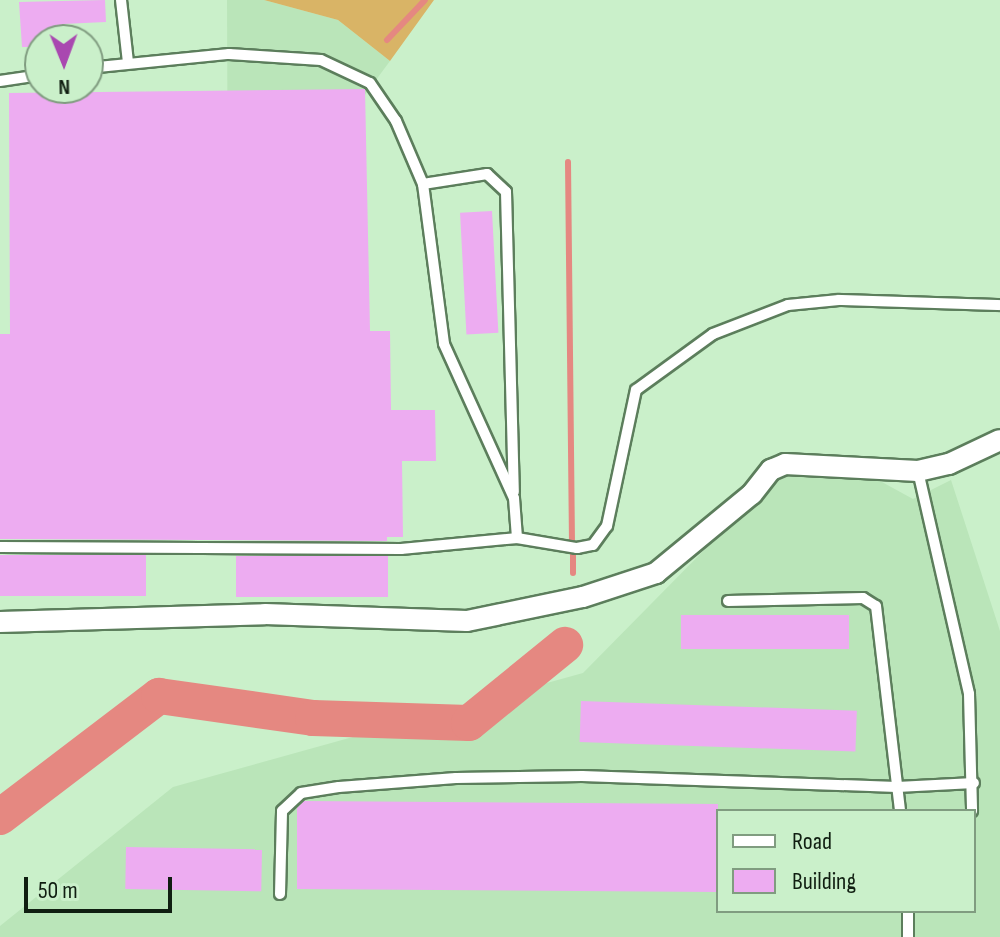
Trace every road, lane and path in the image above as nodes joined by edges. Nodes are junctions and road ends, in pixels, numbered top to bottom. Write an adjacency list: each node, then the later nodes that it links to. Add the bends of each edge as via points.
1 (121, 0): 2 (lane)
2 (128, 62): 3 (lane); 6 (lane, via 229,54 321,60 370,83 396,121)
3 (104, 66)
4 (24, 77): 5 (lane)
5 (0, 81)
6 (423, 184): 10 (lane, via 444,344); 10 (lane, via 487,174 506,192)
7 (1000, 305): 11 (lane, via 800,304 713,334 636,390 607,526 593,545 577,548)
8 (1000, 440): 9 (street, via 949,464)
9 (918, 471): 14 (street, via 785,464 656,573 583,597 467,621 265,614); 15 (lane, via 969,694)
10 (514, 498): 11 (lane)
11 (517, 538): 12 (lane, via 401,549)
12 (0, 547)
13 (728, 601): 16 (lane, via 863,598 876,606)
14 (0, 622)
15 (974, 783): 16 (lane); 18 (lane)
16 (897, 787): 17 (lane); 19 (lane, via 487,777 301,793 282,811)
17 (900, 809)
18 (972, 809)
19 (280, 894)
20 (907, 913): 21 (lane)
21 (908, 937)

